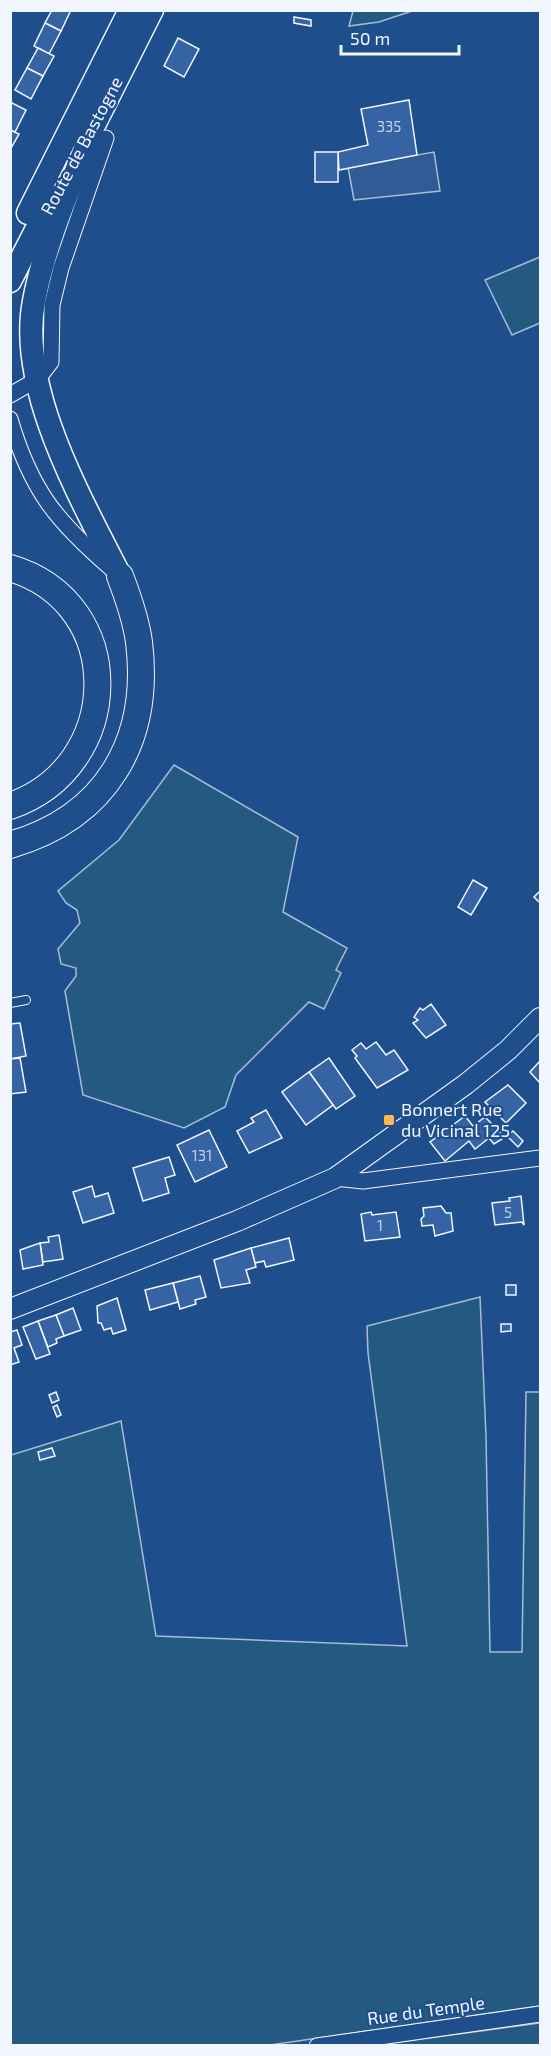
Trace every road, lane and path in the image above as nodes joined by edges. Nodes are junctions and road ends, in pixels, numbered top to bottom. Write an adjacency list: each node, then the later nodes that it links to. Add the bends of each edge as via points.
1 (130, 10): 4 (main road, Route de Bastogne)
2 (152, 10): 3 (main road, Route de Bastogne)
3 (99, 135): 5 (main road, Route de Bastogne, via 62,180); 6 (main road, via 47,250 33,303)
4 (10, 251)
5 (10, 281)
6 (38, 379): 7 (street); 10 (main road, via 64,463)
7 (10, 395)
8 (10, 419): 10 (street, via 22,459 46,502 79,542)
9 (10, 567): 11 (highway, via 38,580 63,599 83,625 93,650 99,695 89,734 76,754 41,789)
10 (120, 576): 12 (highway, via 139,639 142,671 140,703 126,751 102,790 86,806 57,826)
11 (10, 806)
12 (10, 845)
13 (26, 1000): 14 (lane)
14 (10, 1003)
15 (540, 1018): 17 (street, via 466,1084)
16 (540, 1158): 17 (street, via 363,1181)
17 (335, 1178): 18 (street, via 237,1221)
18 (10, 1309)
19 (540, 2014): 20 (street, Rue du Temple)
20 (317, 2046)

